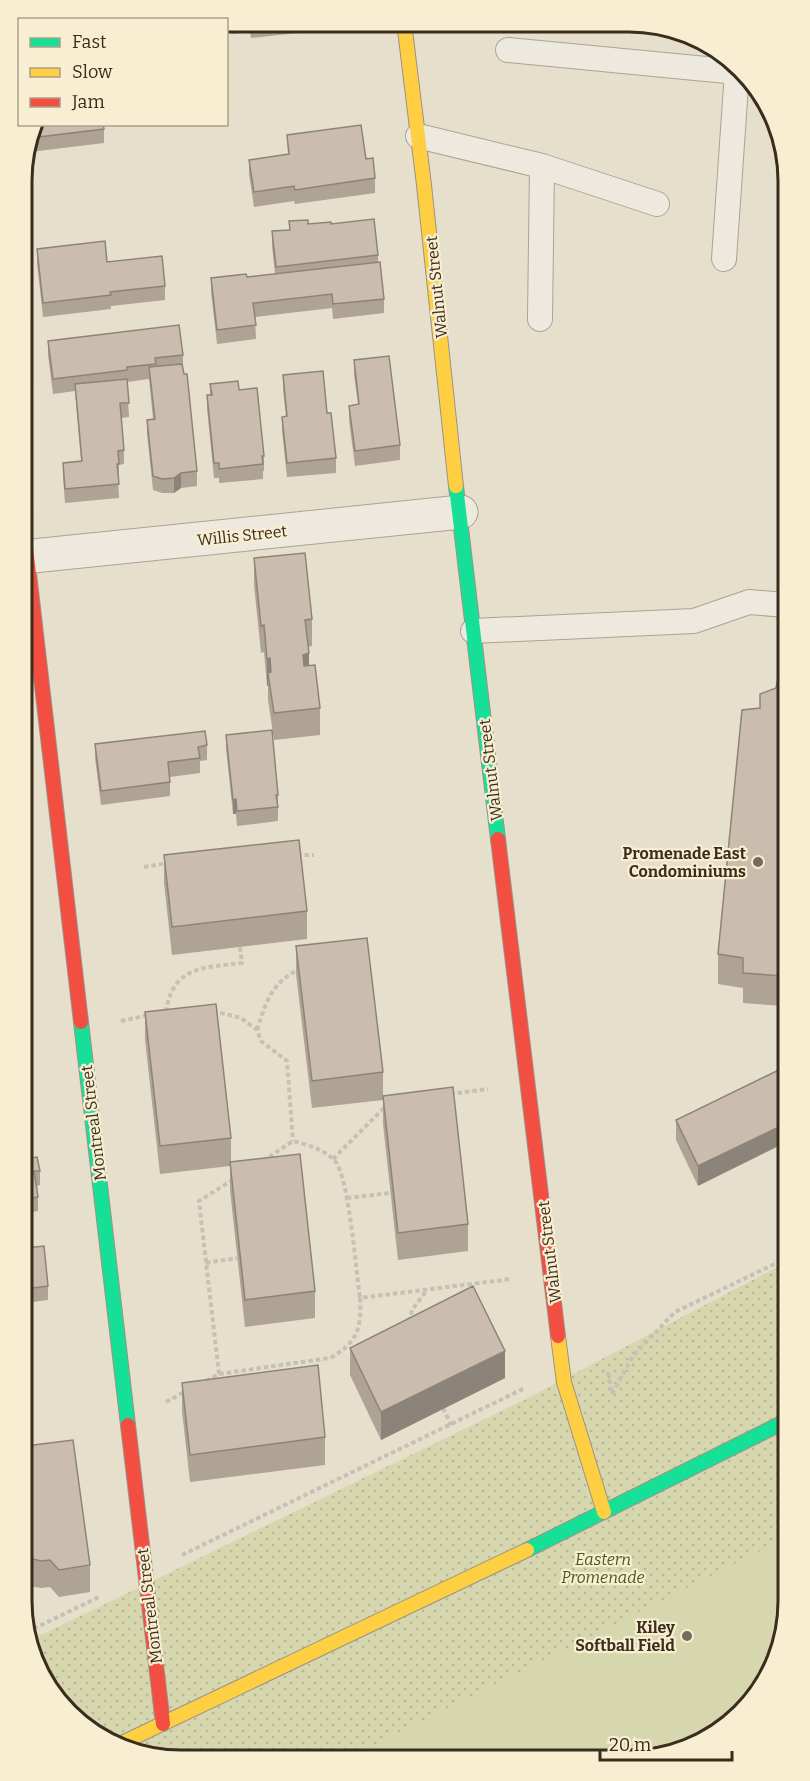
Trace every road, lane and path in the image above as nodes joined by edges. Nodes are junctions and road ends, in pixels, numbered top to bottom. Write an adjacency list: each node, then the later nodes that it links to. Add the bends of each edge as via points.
1 (405, 32): 5 (street, Walnut Street)
2 (508, 50): 3 (lane)
3 (728, 69)
4 (737, 78): 8 (lane)
5 (418, 136): 6 (lane); 10 (street, Walnut Street)
6 (542, 166): 7 (lane); 9 (lane)
7 (657, 204)
8 (724, 259)
9 (540, 319)
10 (461, 512): 11 (street, Willis Street); 14 (street, Walnut Street)
11 (32, 555)
12 (778, 604): 14 (lane, via 749,602 694,621)
13 (32, 615): 57 (street, Montreal Street)
14 (473, 631): 53 (street, Walnut Street, via 564,1382)
15 (293, 855): 16 (path)
16 (314, 855)
17 (172, 863): 18 (path)
18 (144, 867)
19 (240, 947): 23 (path, via 242,963 194,970 182,977)
20 (308, 964): 25 (path, via 273,989)
21 (176, 1010): 23 (path)
22 (209, 1011): 25 (path, via 241,1018)
23 (166, 1012): 24 (path)
24 (117, 1022)
25 (257, 1030): 29 (path, via 261,1041 287,1061)
26 (490, 1089): 27 (path)
27 (446, 1095)
28 (390, 1102): 30 (path)
29 (293, 1141): 30 (path, via 314,1146); 31 (path)
30 (333, 1160): 34 (path, via 344,1179)
31 (256, 1165)
32 (237, 1177): 37 (path, via 199,1201)
33 (391, 1192): 34 (path)
34 (346, 1198): 40 (path)
35 (237, 1258): 37 (path)
36 (778, 1262): 43 (path, via 675,1312 633,1356 612,1394)
37 (206, 1263): 44 (path)
38 (512, 1279): 39 (path)
39 (427, 1290): 40 (path); 41 (path, via 412,1310)
40 (360, 1298): 42 (path, via 360,1325 344,1350 330,1358)
41 (408, 1324)
42 (246, 1370): 44 (path); 45 (path)
43 (608, 1372)
44 (219, 1374): 46 (path)
45 (247, 1381)
46 (200, 1384)
47 (525, 1388): 51 (path)
48 (190, 1389): 49 (path)
49 (161, 1404)
50 (443, 1408): 51 (path)
51 (451, 1425): 54 (path)
52 (778, 1425): 53 (street)
53 (604, 1512): 57 (street)
54 (179, 1557)
55 (101, 1596): 56 (path)
56 (35, 1628)
57 (163, 1724): 58 (street)
58 (128, 1740)

